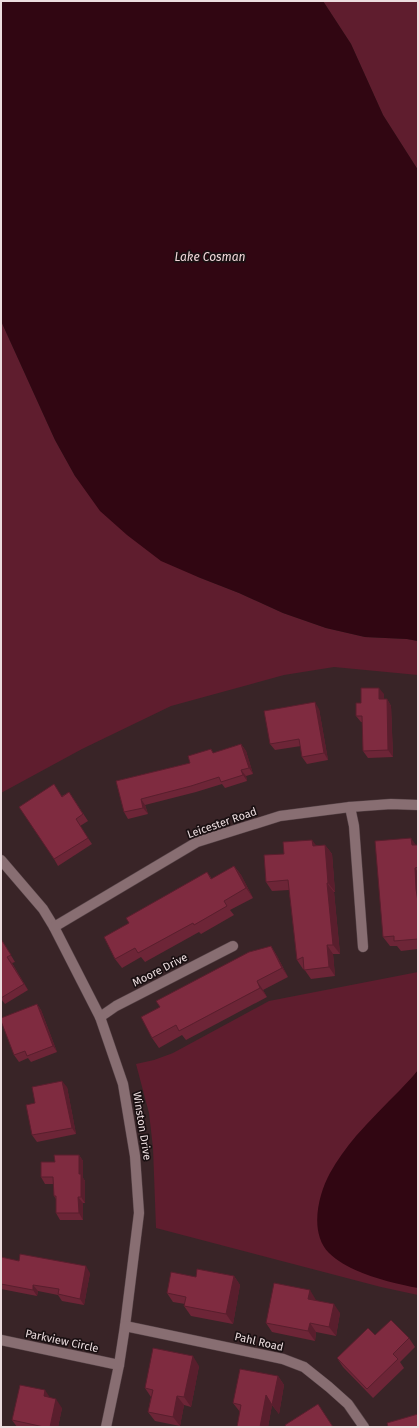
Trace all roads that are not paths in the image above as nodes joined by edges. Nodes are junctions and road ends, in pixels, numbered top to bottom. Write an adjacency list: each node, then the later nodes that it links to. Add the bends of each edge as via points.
1 (418, 805): 2 (street, Leicester Road)
2 (350, 807): 4 (street, Leicester Road, via 280,816 197,842); 6 (street, via 354,826)
3 (1, 860): 4 (street, Winston Drive, via 43,909)
4 (54, 927): 7 (street, Winston Drive)
5 (233, 946): 7 (street, Moore Drive, via 116,1006)
6 (363, 947)
7 (100, 1017): 8 (street, Winston Drive, via 123,1084 136,1163 139,1213)
8 (125, 1326): 10 (street, Winston Drive); 12 (street, Pahl Road, via 283,1359 304,1368 348,1404)
9 (1, 1340): 10 (street, Parkview Circle)
10 (119, 1365): 11 (street, Winston Drive)
11 (106, 1427)
12 (364, 1427)

